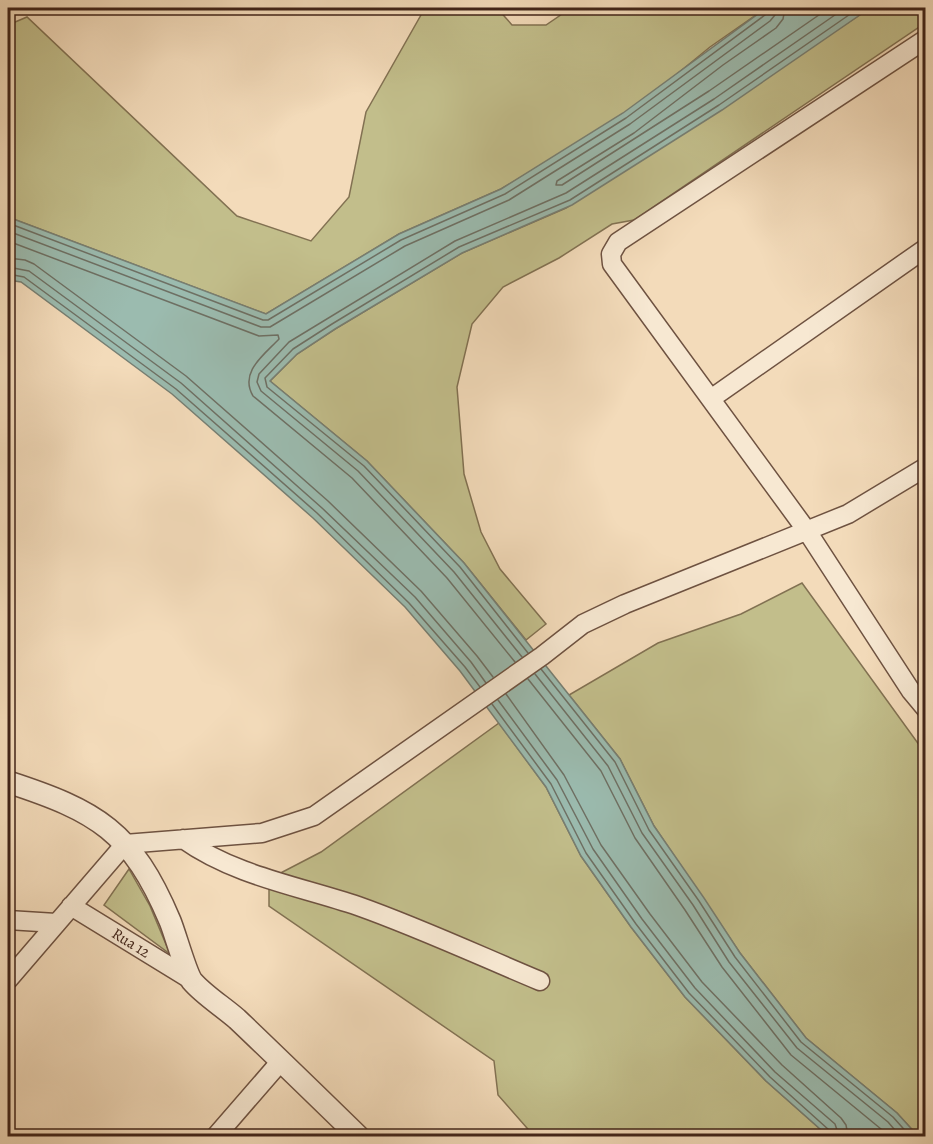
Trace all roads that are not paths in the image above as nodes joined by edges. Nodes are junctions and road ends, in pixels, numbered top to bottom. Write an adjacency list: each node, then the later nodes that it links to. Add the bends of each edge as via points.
1 (926, 39): 3 (street, via 614,248 612,264)
2 (926, 248): 3 (street)
3 (712, 399): 5 (street)
4 (926, 467): 5 (street, via 848,514)
5 (807, 531): 6 (street); 9 (street, via 583,624 314,816 262,833)
6 (918, 686): 7 (street)
7 (926, 709)
8 (8, 782): 10 (street, via 90,815)
9 (183, 839): 10 (street); 16 (street, via 222,862 385,916)
10 (125, 844): 11 (street); 14 (street, via 165,909)
11 (71, 906): 13 (street); 14 (street, Rua 12)
12 (8, 920): 13 (street)
13 (56, 923): 15 (street)
14 (190, 979): 17 (street)
15 (8, 980)
16 (540, 981)
17 (281, 1061): 18 (street); 19 (street)
18 (216, 1137)
19 (358, 1137)

